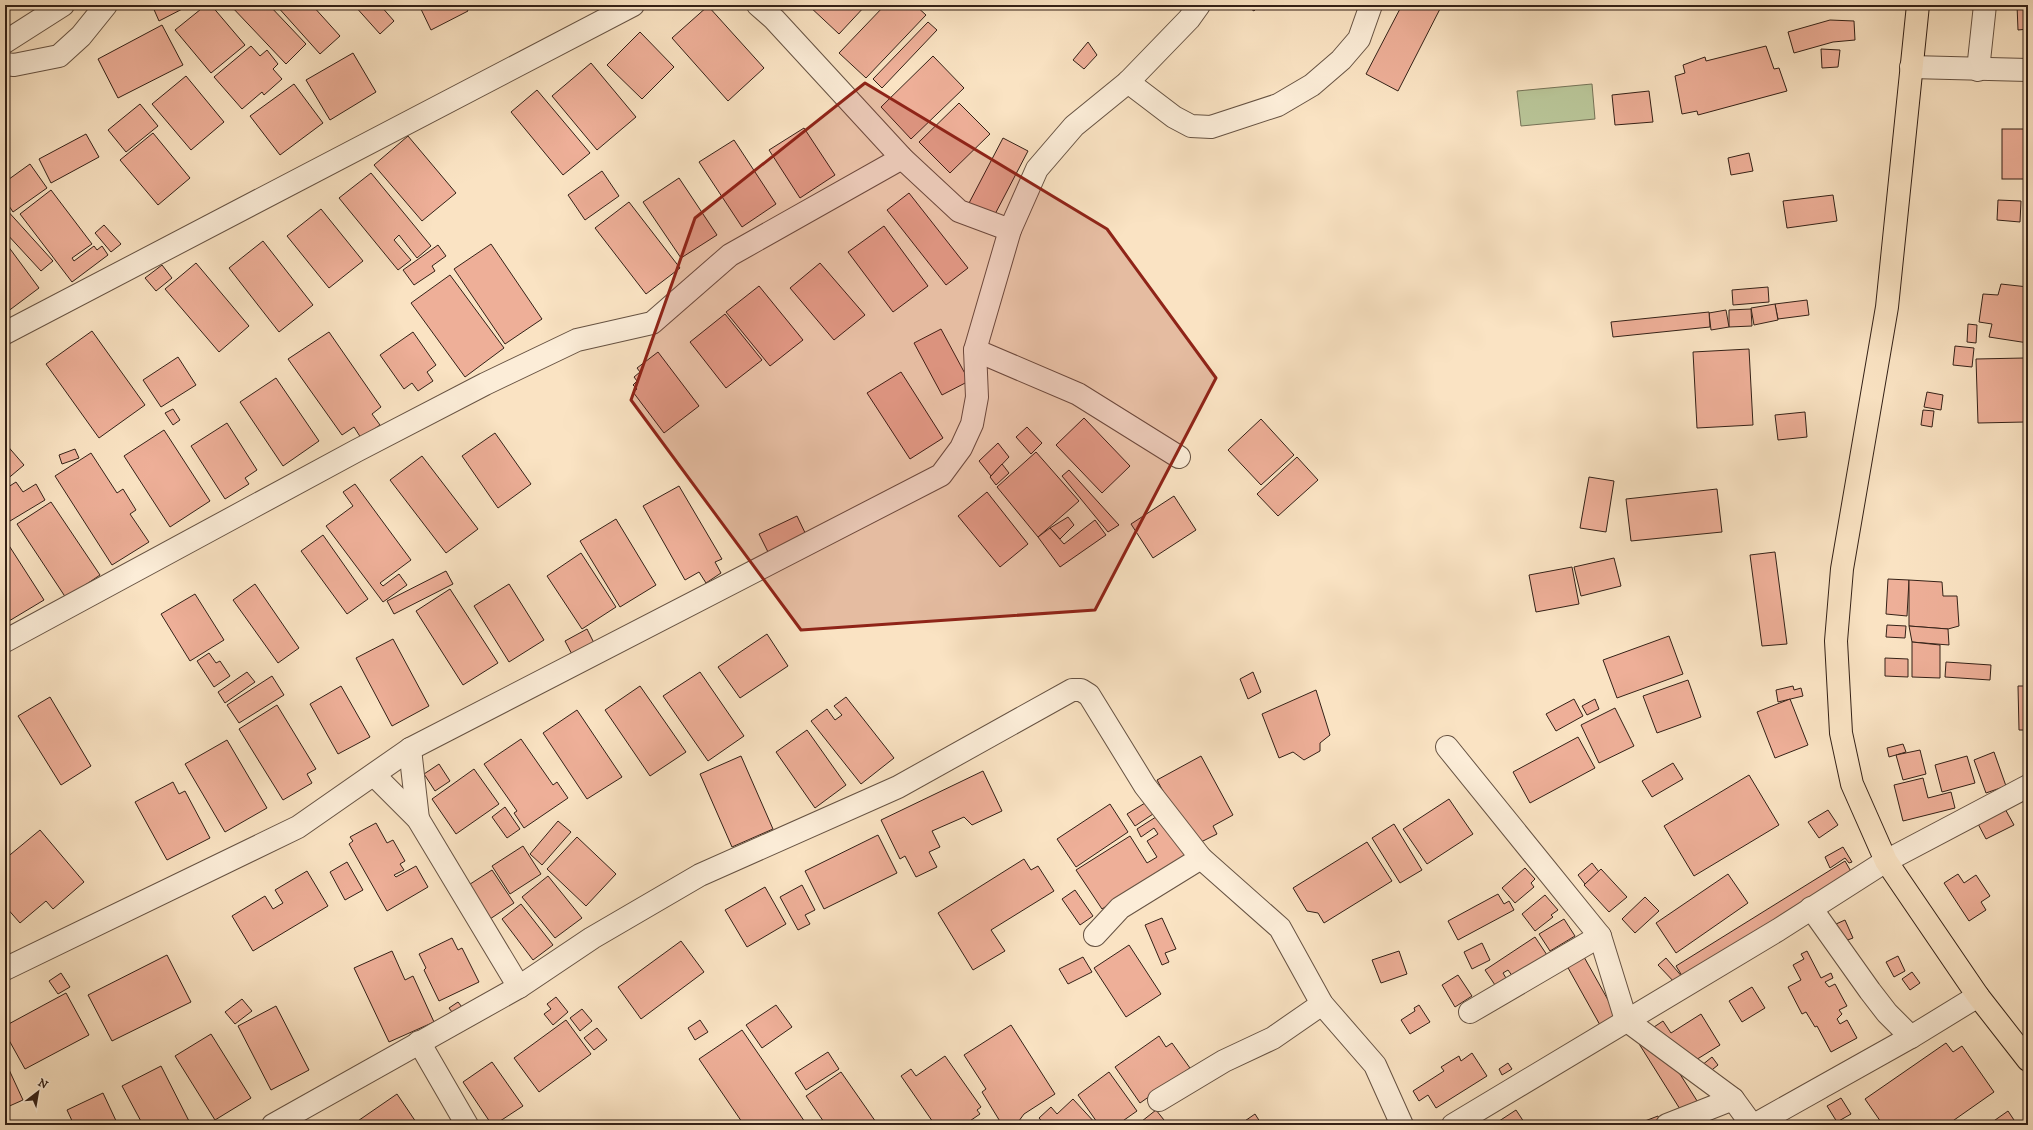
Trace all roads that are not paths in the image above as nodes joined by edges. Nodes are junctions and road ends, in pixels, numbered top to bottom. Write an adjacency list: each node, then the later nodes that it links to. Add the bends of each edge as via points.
1 (63, 5): 9 (street)
2 (106, 5): 10 (street, via 81,36 59,56 14,65)
3 (633, 5): 17 (street)
4 (758, 5): 15 (street, via 780,24)
5 (1199, 5): 14 (street, via 1189,19)
6 (1371, 5): 14 (street, via 1359,38 1341,60 1312,85 1278,105 1211,127 1191,126 1174,117)
7 (1918, 5): 11 (main road)
8 (1985, 5): 12 (street)
9 (5, 42)
10 (5, 64)
11 (1911, 67): 12 (street); 27 (main road, via 1887,307 1842,569 1836,641 1841,733 1852,784)
12 (1978, 70): 13 (street)
13 (2028, 70)
14 (1128, 82): 16 (street, via 1074,126 1037,169)
15 (902, 158): 16 (street, via 959,211); 20 (street, via 730,255 652,322 577,340 485,384)
16 (1010, 230): 18 (street)
17 (5, 333)
18 (975, 350): 19 (street, via 1078,394); 22 (street, via 976,397 972,424 961,448 940,475)
19 (1179, 457)
20 (5, 641)
21 (1448, 747): 30 (street)
22 (410, 749): 23 (street); 25 (street)
23 (374, 774): 25 (street); 31 (street, via 298,826)
24 (2028, 786): 27 (street)
25 (418, 820): 32 (street)
26 (1201, 858): 29 (street, via 1120,908); 32 (street, via 1145,786 1089,695 1081,690 1072,690 898,787 700,875 592,938); 34 (street, via 1280,928)
27 (1886, 861): 28 (street); 33 (main road)
28 (1811, 908): 36 (street); 37 (street, via 1870,991)
29 (1095, 935)
30 (1600, 936): 35 (street); 36 (street)
31 (5, 968)
32 (519, 987): 38 (street)
33 (1978, 996): 37 (street); 39 (main road)
34 (1322, 1004): 41 (street, via 1273,1038 1224,1061); 44 (street, via 1375,1065)
35 (1470, 1012)
36 (1626, 1020): 40 (street); 45 (street)
37 (1911, 1037): 47 (street)
38 (419, 1042): 42 (street); 43 (street)
39 (2028, 1060)
40 (1733, 1099): 46 (street); 47 (street)
41 (1159, 1100)
42 (273, 1125)
43 (467, 1125)
44 (1402, 1125)
45 (1453, 1125)
46 (1667, 1125)
47 (1754, 1125)

